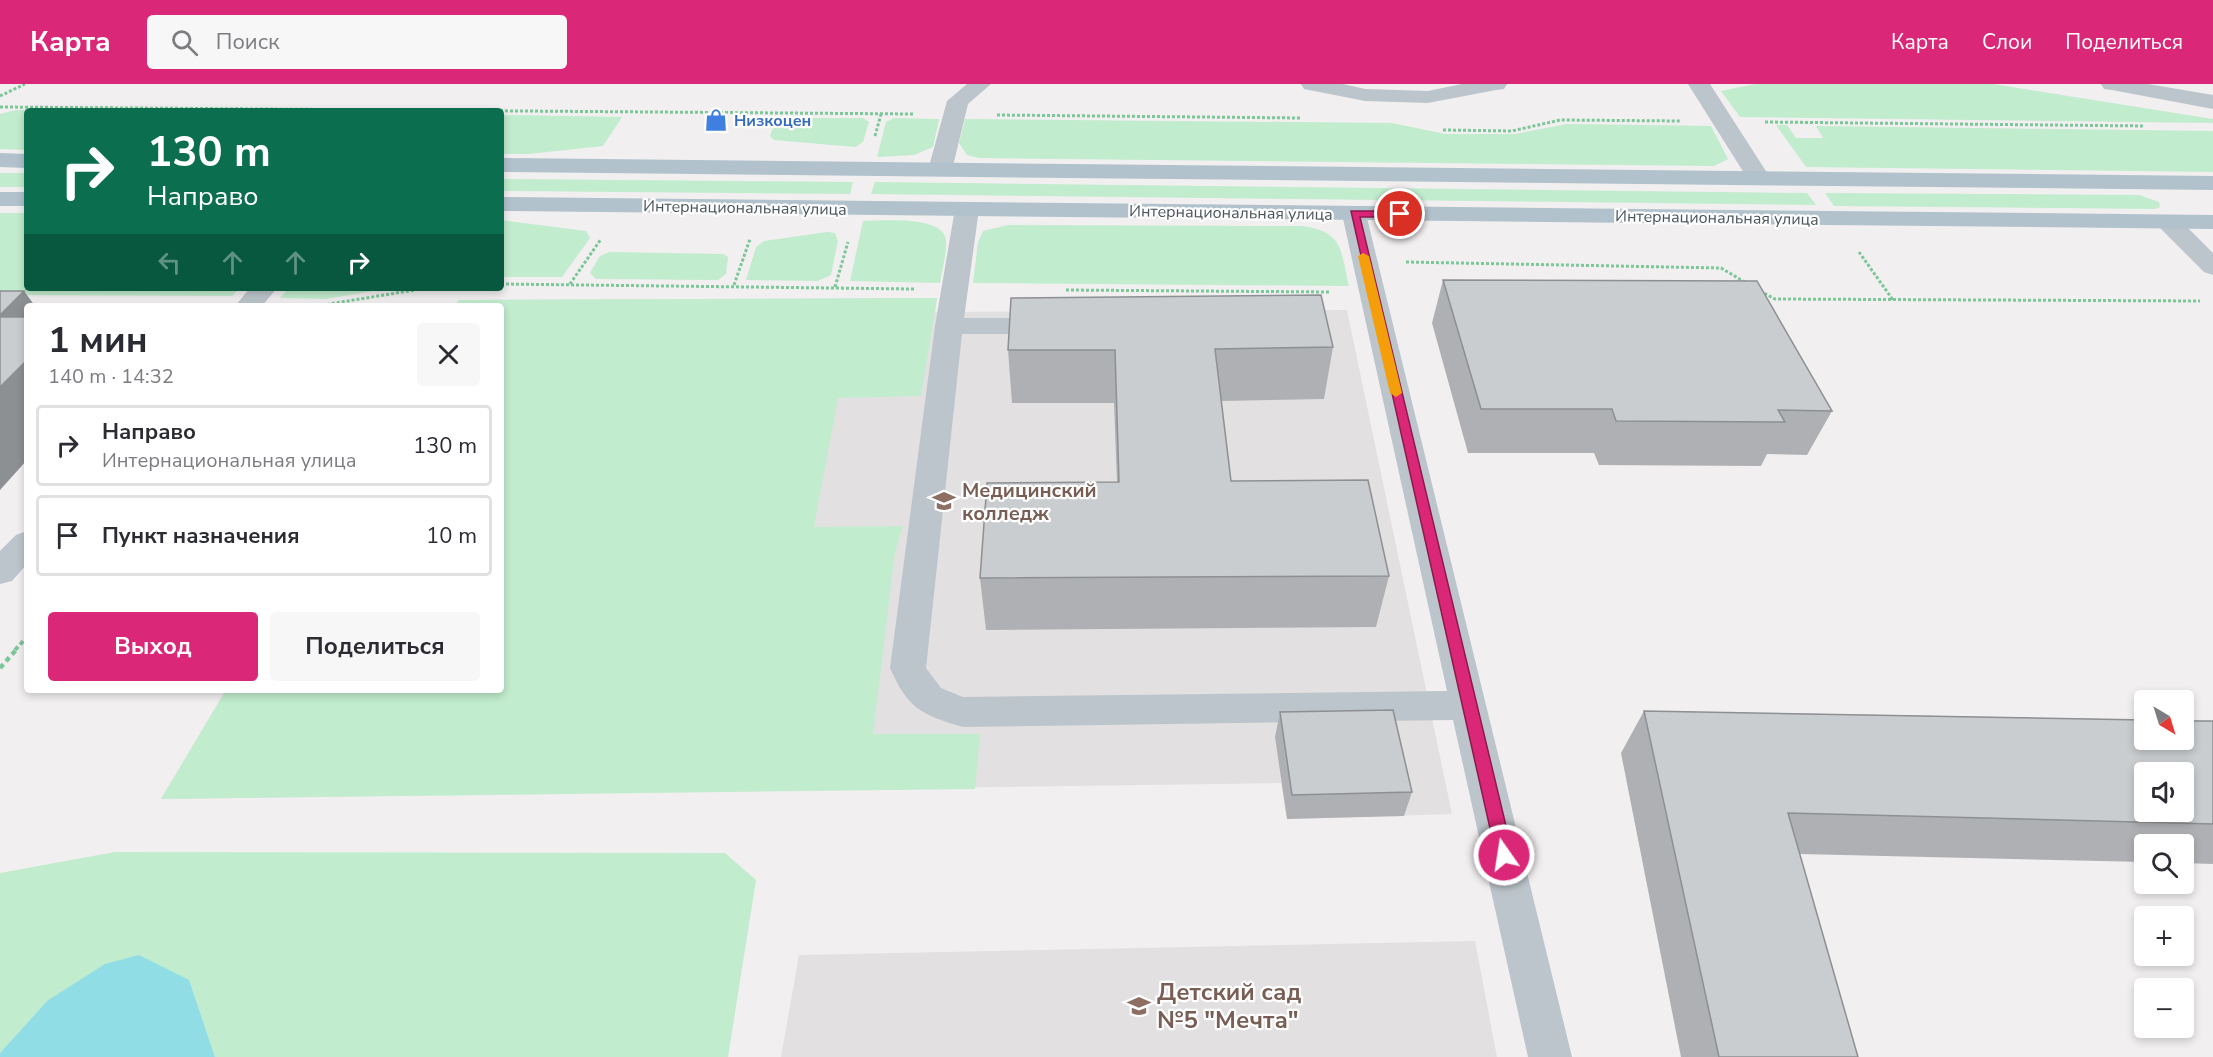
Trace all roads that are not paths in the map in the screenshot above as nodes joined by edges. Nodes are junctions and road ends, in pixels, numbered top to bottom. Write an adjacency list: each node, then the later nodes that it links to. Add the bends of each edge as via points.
1 (980, 84): 10 (street, via 958,101)
2 (1312, 84): 3 (street, via 1365,95 1428,97)
3 (1496, 84)
4 (1699, 84): 11 (street)
5 (2112, 84): 6 (street)
6 (2213, 102)
7 (0, 160): 8 (main road)
8 (24, 160)
9 (504, 165): 10 (main road, Интернациональная улица)
10 (940, 170): 11 (main road, Интернациональная улица)
11 (1759, 179): 12 (main road, Интернациональная улица)
12 (2188, 183): 13 (main road, Интернациональная улица); 17 (main road)
13 (2213, 183)
14 (0, 199): 15 (main road)
15 (24, 200)
16 (504, 204): 18 (main road, Интернациональная улица)
17 (2213, 206)
18 (967, 209): 19 (main road, Интернациональная улица); 25 (street)
19 (1354, 214): 20 (main road, Интернациональная улица); 29 (street)
20 (2168, 222): 21 (main road, Интернациональная улица); 22 (street)
21 (2213, 222)
22 (2213, 267)
23 (261, 291): 24 (street)
24 (251, 303)
25 (949, 326): 26 (street); 29 (street, via 908,668 915,687 930,702 963,712)
26 (1077, 326)
27 (24, 546): 28 (street)
28 (0, 572)
29 (1469, 705): 30 (street)
30 (1550, 1057)

